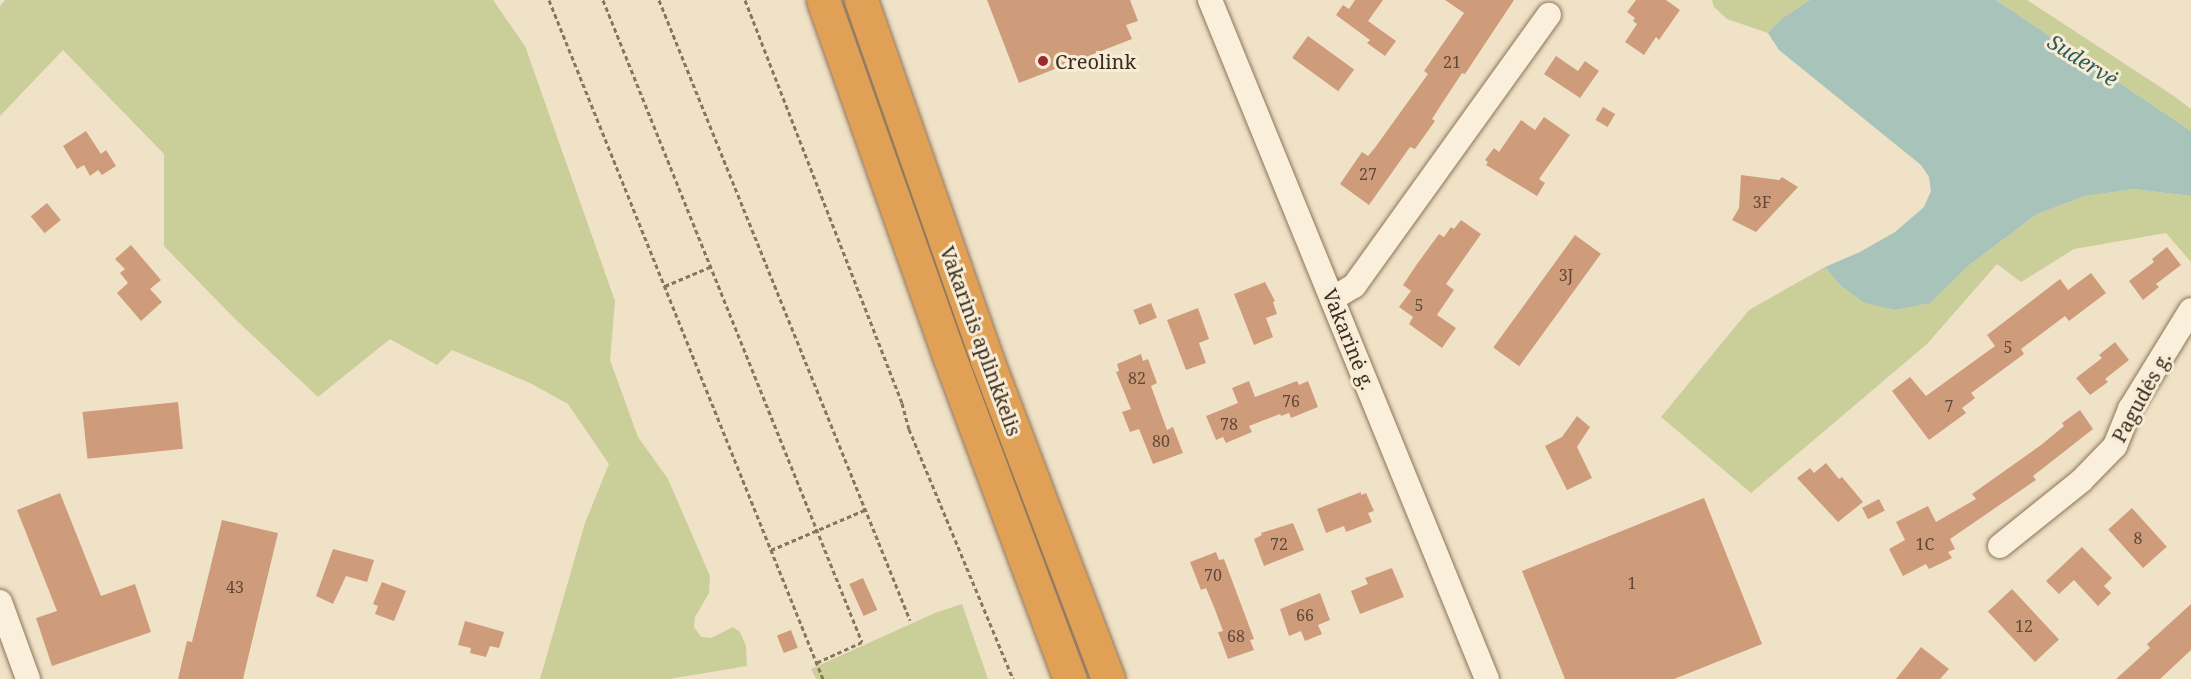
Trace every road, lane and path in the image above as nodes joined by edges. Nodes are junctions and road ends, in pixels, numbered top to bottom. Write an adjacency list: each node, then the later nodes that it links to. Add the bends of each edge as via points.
1 (549, 0): 10 (path)
2 (603, 0): 9 (path)
3 (659, 0): 13 (path)
4 (745, 0): 22 (path, via 903,403 913,439)
5 (823, 0): 23 (highway, Vakarinis aplinkkelis, via 948,353)
6 (861, 0): 24 (highway, Vakarinis aplinkkelis, via 987,360)
7 (1210, 0): 11 (street, Vakarinė g.)
8 (1549, 15): 11 (street, via 1354,286)
9 (710, 267): 10 (path); 14 (path)
10 (665, 286): 16 (path)
11 (1332, 299): 25 (street, Vakarinė g.)
12 (2191, 310): 15 (street, Pagudės g., via 2130,410 2115,446 2072,488)
13 (865, 510): 14 (path); 18 (path)
14 (817, 531): 16 (path); 19 (path, via 862,642)
15 (2000, 546)
16 (771, 550): 19 (path)
17 (0, 602): 20 (street)
18 (910, 620)
19 (816, 663): 21 (path)
20 (28, 679)
21 (823, 679)
22 (1013, 679)
23 (1070, 679)
24 (1108, 679)
25 (1487, 679)

